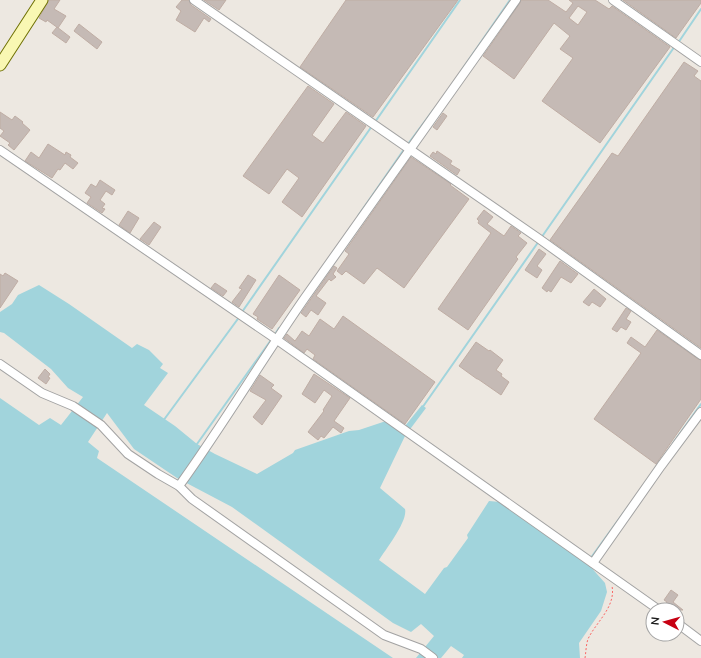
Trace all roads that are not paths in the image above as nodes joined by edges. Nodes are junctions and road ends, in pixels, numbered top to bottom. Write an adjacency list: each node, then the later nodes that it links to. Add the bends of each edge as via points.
1 (42, 0): 6 (main road)
2 (194, 0): 7 (street)
3 (516, 0): 7 (street)
4 (613, 0): 5 (street)
5 (701, 62)
6 (0, 65)
7 (408, 147): 9 (street); 10 (street)
8 (0, 150): 9 (street)
9 (273, 337): 13 (street, via 208,445); 14 (street)
10 (701, 355)
11 (0, 364): 13 (street, via 42,393 79,410 101,425 128,454)
12 (701, 412): 14 (street)
13 (179, 486): 18 (street, via 192,499 384,635 421,649)
14 (590, 561): 15 (street)
15 (648, 602)
16 (685, 629): 17 (street)
17 (701, 641)
18 (433, 658)

